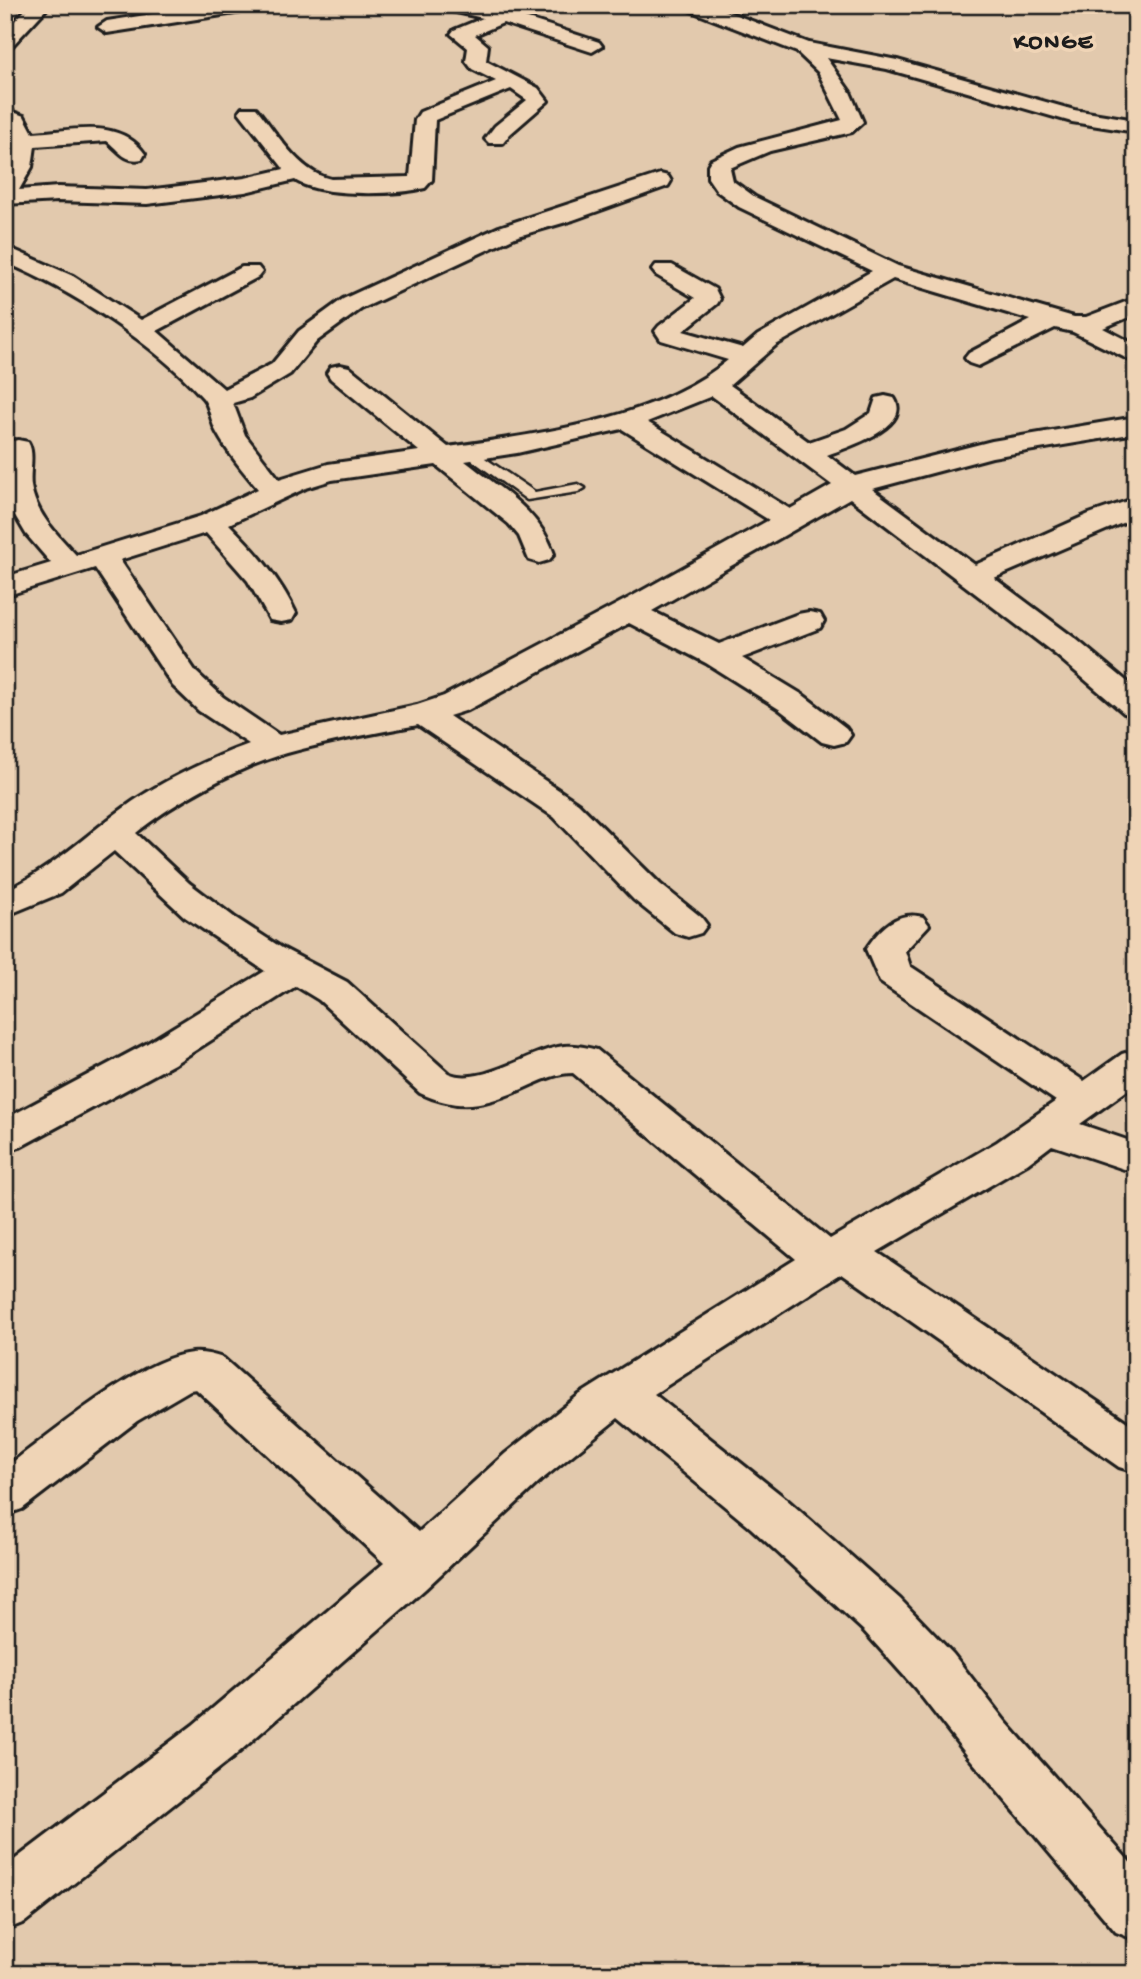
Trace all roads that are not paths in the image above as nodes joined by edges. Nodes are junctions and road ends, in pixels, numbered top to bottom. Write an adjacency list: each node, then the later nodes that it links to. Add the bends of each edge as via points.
1 (41, 5): 7 (street)
2 (248, 5): 6 (street)
3 (450, 5): 5 (street)
4 (693, 5): 9 (street)
5 (502, 17): 8 (street); 10 (street, via 461,34 478,46 480,65)
6 (107, 27)
7 (5, 42)
8 (592, 46)
9 (804, 48): 13 (street, via 890,64 1072,116); 24 (street, via 841,92 852,124 741,154 719,165 719,178 747,202)
10 (512, 82): 14 (street, via 538,101); 17 (street, via 427,116 421,180 417,183 331,186 312,182)
11 (249, 112): 17 (street)
12 (5, 115): 15 (street, via 17,120)
13 (1136, 126)
14 (496, 139)
15 (25, 140): 16 (street, via 107,135 116,137); 21 (street, via 19,175)
16 (134, 154)
17 (297, 172): 20 (street, via 245,185 147,197)
18 (75, 177): 20 (street)
19 (660, 181): 35 (street, via 507,232 352,304 307,336 281,369)
20 (58, 194): 21 (street)
21 (5, 195)
22 (5, 253): 29 (street, via 94,298)
23 (664, 270): 31 (street, via 708,299 668,331 670,335)
24 (890, 271): 27 (street); 31 (street, via 767,340)
25 (250, 272): 29 (street)
26 (1136, 305): 28 (street)
27 (1053, 319): 28 (street); 32 (street)
28 (1080, 326): 30 (street)
29 (142, 329): 35 (street)
30 (1136, 355)
31 (747, 357): 34 (street)
32 (978, 358)
33 (340, 373): 41 (street)
34 (714, 385): 37 (street); 40 (street)
35 (219, 399): 44 (street, via 219,412)
36 (885, 404): 40 (street, via 884,416 873,426)
37 (626, 420): 41 (street); 46 (street)
38 (1136, 425): 42 (street, via 1024,440)
39 (18, 448): 52 (street, via 22,506 34,527)
40 (806, 453): 42 (street)
41 (456, 455): 43 (lane, via 532,498); 44 (street, via 328,472); 50 (street, via 519,518 533,535)
42 (851, 486): 46 (street); 53 (street)
43 (578, 488)
44 (275, 492): 48 (street)
45 (1136, 507): 47 (street)
46 (788, 520): 55 (street)
47 (1099, 520): 49 (street); 53 (street)
48 (211, 522): 51 (street); 56 (street, via 239,549)
49 (1136, 539)
50 (539, 554)
51 (103, 557): 52 (street); 62 (street, via 184,679 211,705)
52 (71, 568): 54 (street)
53 (972, 577): 59 (street)
54 (5, 587)
55 (628, 611): 58 (street); 60 (street, via 456,703)
56 (281, 613)
57 (809, 621): 58 (street)
58 (717, 656): 61 (street)
59 (1136, 706)
60 (424, 714): 62 (street); 65 (street, via 566,810 647,892)
61 (834, 734)
62 (274, 746): 63 (street, via 174,791)
63 (115, 831): 64 (street, via 48,886); 67 (street, via 149,870 184,899 257,951)
64 (5, 905)
65 (688, 925)
66 (910, 925): 69 (street, via 886,949 893,973)
67 (294, 970): 70 (street, via 160,1054); 72 (street, via 333,991 434,1083 450,1092 469,1093 559,1060 583,1060)
68 (1136, 1064): 69 (street)
69 (1065, 1115): 71 (street); 72 (street)
70 (5, 1137)
71 (1136, 1158)
72 (836, 1256): 73 (street); 74 (street)
73 (619, 1392): 76 (street, via 523,1467); 78 (street, via 768,1513 882,1615)
74 (1136, 1453)
75 (5, 1496): 76 (street, via 120,1408 182,1374 207,1371)
76 (419, 1563): 77 (street, via 212,1742)
77 (5, 1902)
78 (1136, 1912)

